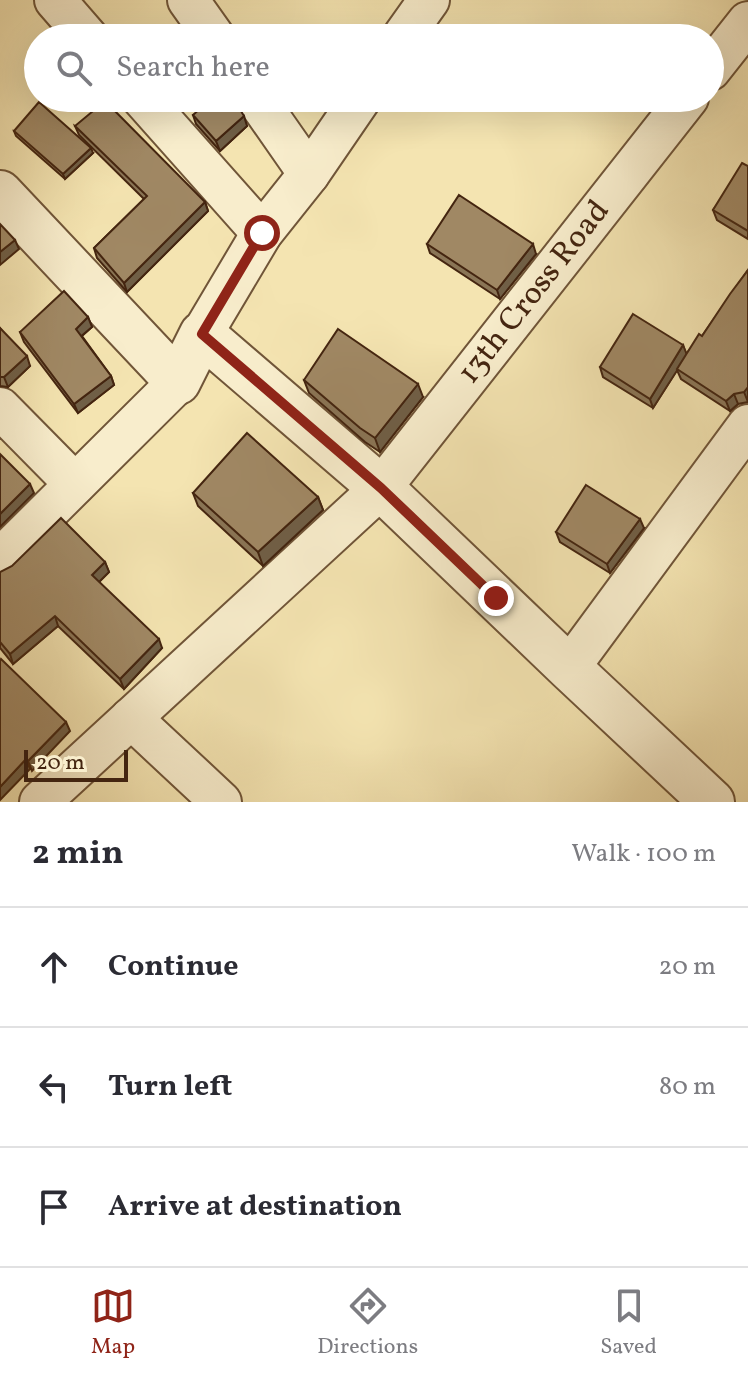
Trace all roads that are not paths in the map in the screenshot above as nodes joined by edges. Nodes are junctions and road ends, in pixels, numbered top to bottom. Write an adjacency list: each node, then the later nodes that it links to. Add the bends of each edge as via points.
1 (55, 0): 4 (street)
2 (188, 0): 5 (street)
3 (748, 22): 6 (street)
4 (76, 24)
5 (205, 24)
6 (724, 52)
7 (154, 112): 13 (street)
8 (266, 112): 11 (street)
9 (351, 112): 11 (street)
10 (677, 112): 20 (street, 13th Cross Road)
11 (309, 174): 13 (street)
12 (0, 193): 15 (street)
13 (262, 233): 14 (street)
14 (202, 334): 15 (street); 20 (street)
15 (178, 382): 19 (street)
16 (0, 408): 19 (street)
17 (748, 425): 18 (street)
18 (736, 468): 22 (street)
19 (75, 484): 21 (street)
20 (381, 488): 22 (street); 23 (street, 13th Cross Road)
21 (0, 559)
22 (569, 668): 26 (street)
23 (131, 718): 24 (street, 13th Cross Road); 25 (street)
24 (40, 802)
25 (221, 802)
26 (712, 802)

